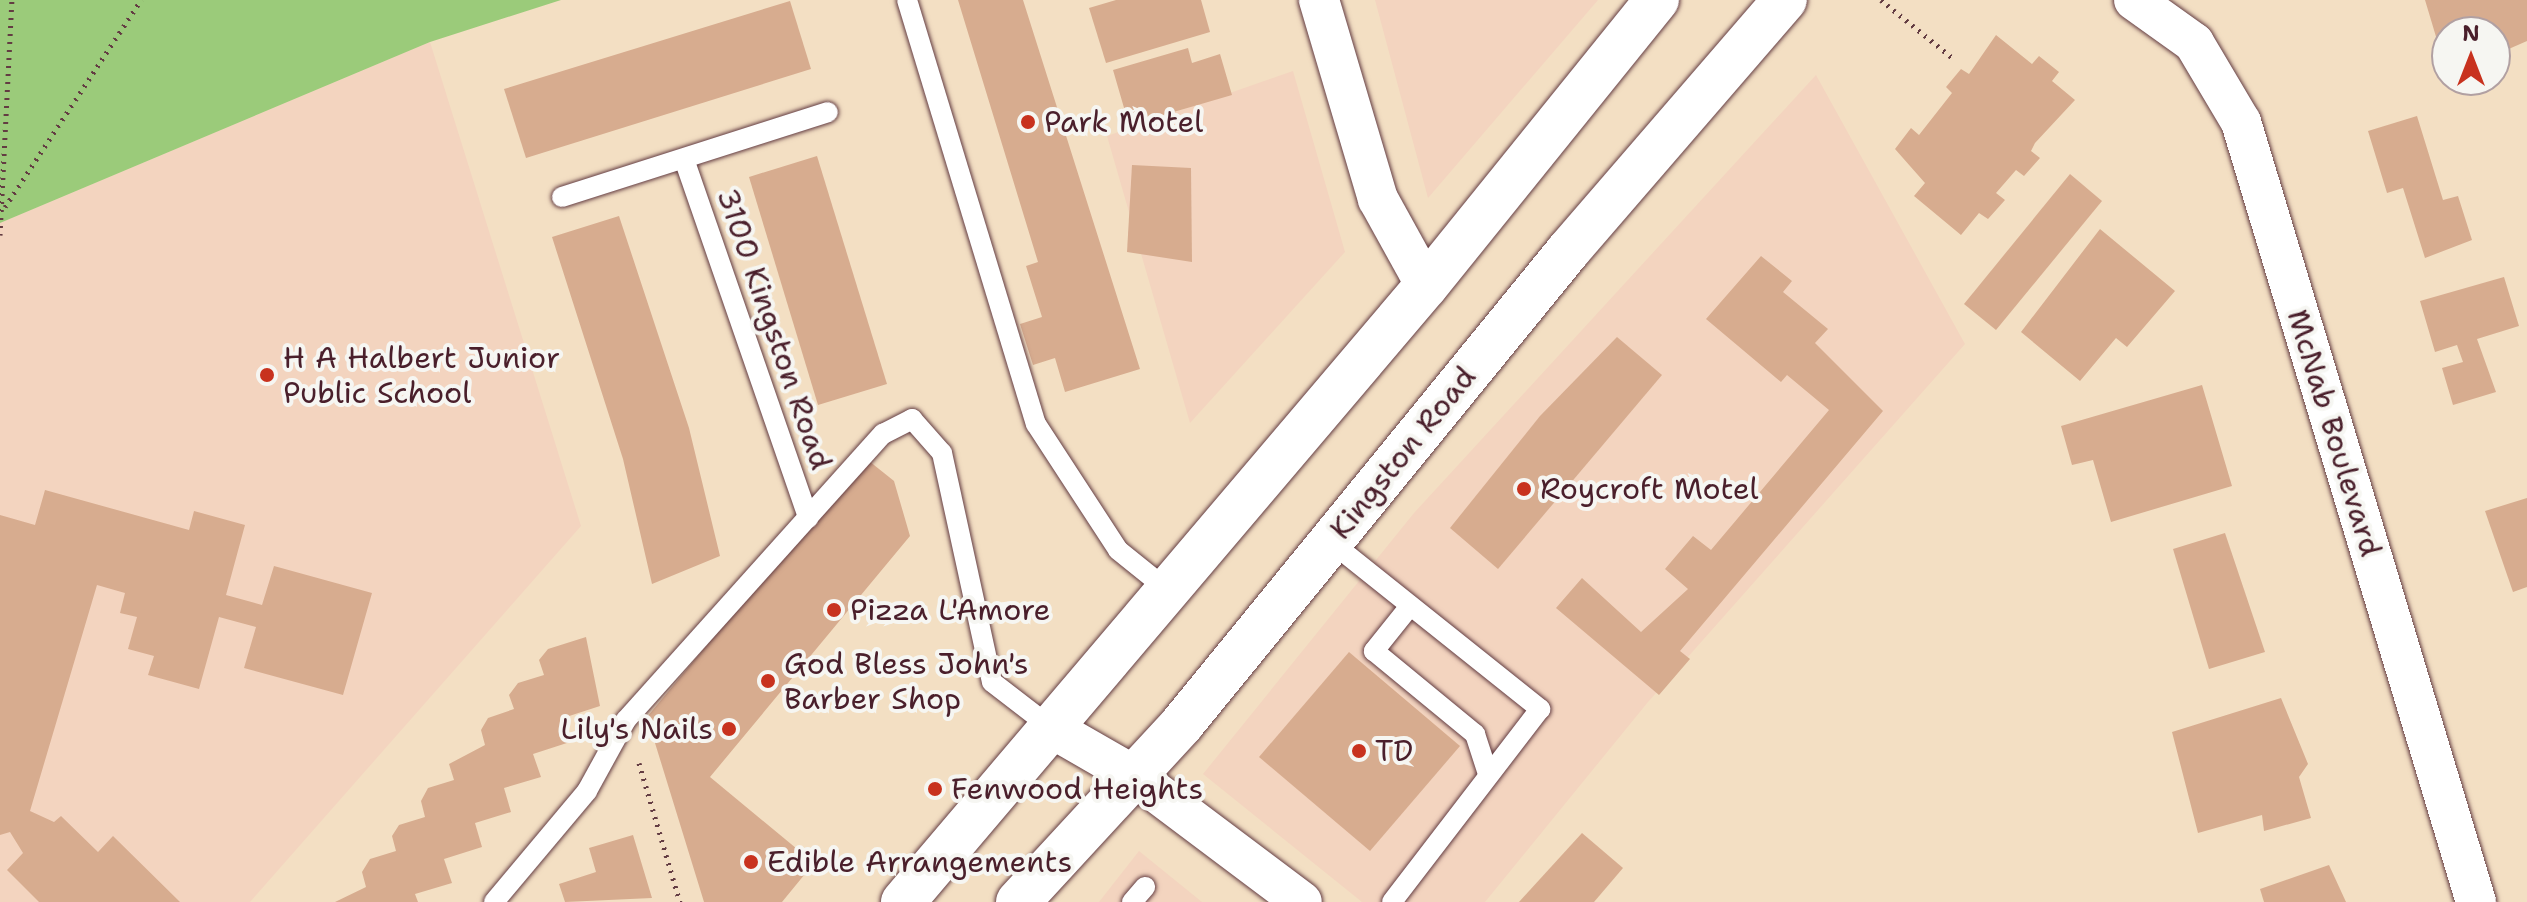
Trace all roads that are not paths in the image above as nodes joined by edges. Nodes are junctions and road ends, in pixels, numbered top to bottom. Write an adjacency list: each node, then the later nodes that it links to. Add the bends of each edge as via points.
1 (907, 0): 12 (lane, via 1036,424 1118,550)
2 (1319, 0): 9 (street, via 1378,199)
3 (1657, 0): 9 (main road)
4 (1785, 0): 11 (main road, Kingston Road)
5 (2134, 0): 22 (street, McNab Boulevard, via 2194,43 2241,122)
6 (828, 112): 7 (lane, 3100 Kingston Road)
7 (684, 159): 8 (lane, 3100 Kingston Road); 10 (lane, 3100 Kingston Road)
8 (562, 197)
9 (1426, 286): 12 (main road)
10 (808, 518): 14 (lane, 3100 Kingston Road, via 883,434 912,419 942,453 992,682); 17 (lane, 3100 Kingston Road, via 626,720 587,791)
11 (1331, 542): 13 (lane); 16 (main road, Kingston Road)
12 (1169, 591): 14 (main road)
13 (1410, 606): 15 (lane, via 1374,651 1475,734); 15 (lane, via 1540,709)
14 (1053, 729): 16 (street); 18 (main road)
15 (1488, 774): 21 (lane)
16 (1133, 775): 19 (main road, Kingston Road); 20 (street)
17 (494, 902)
18 (903, 902)
19 (1018, 902)
20 (1302, 902)
21 (1392, 902)
22 (2476, 902)

